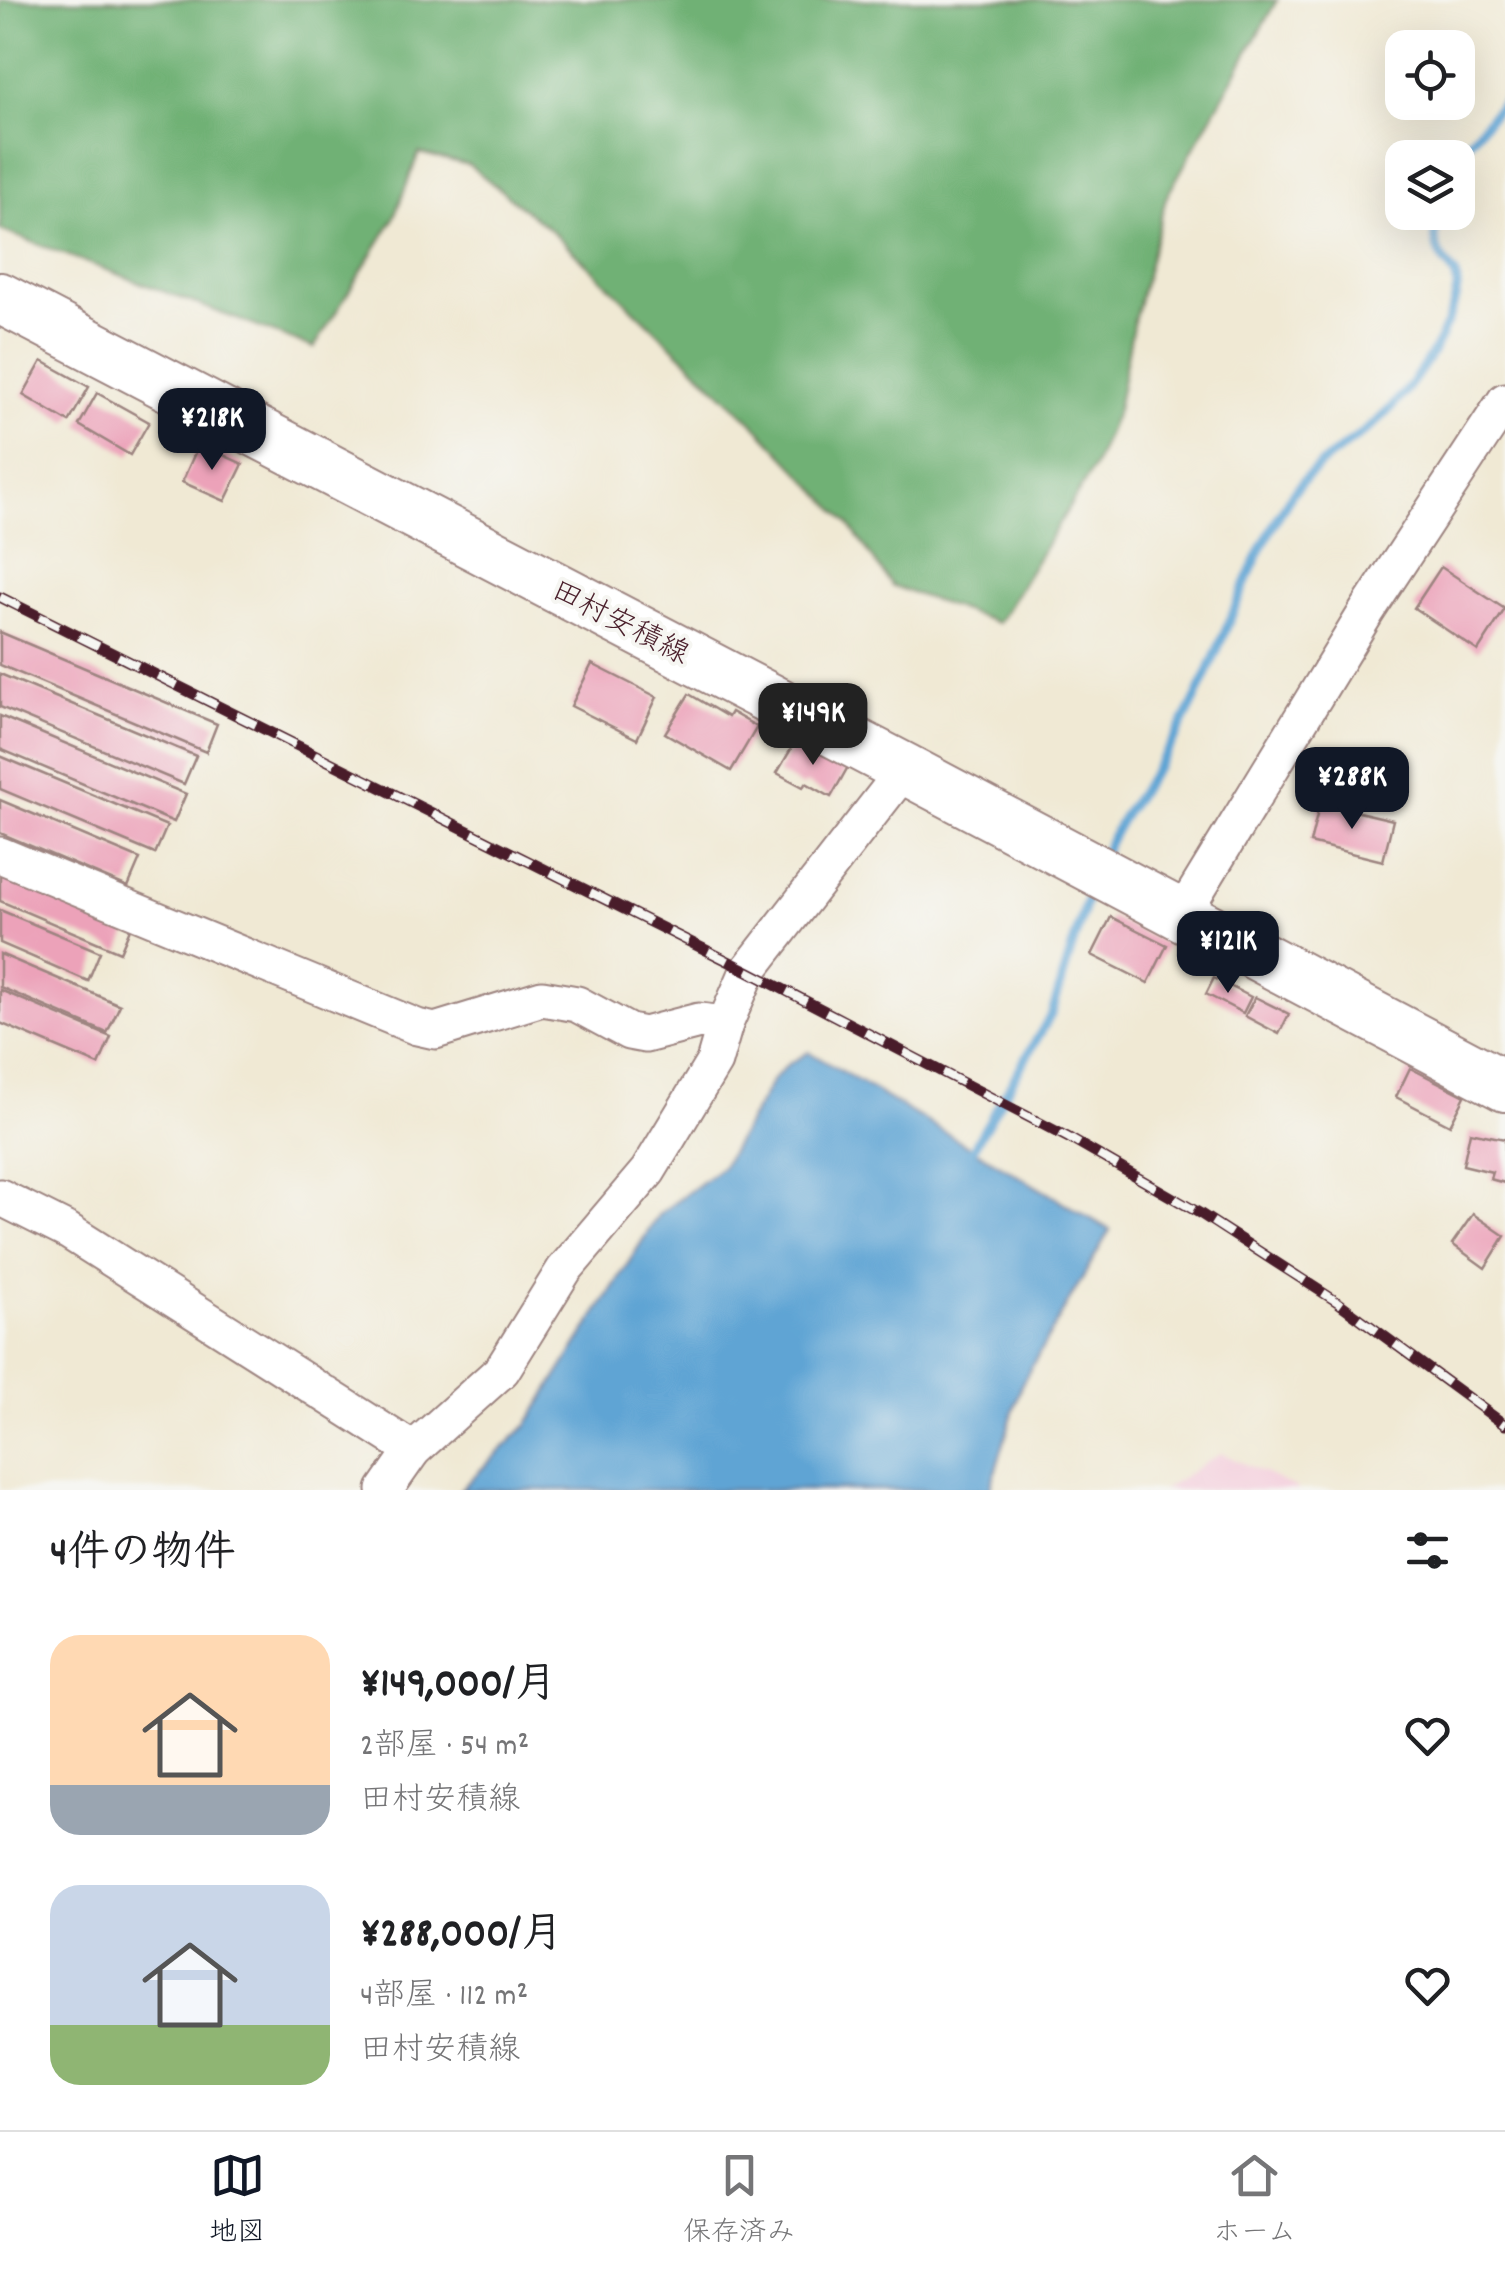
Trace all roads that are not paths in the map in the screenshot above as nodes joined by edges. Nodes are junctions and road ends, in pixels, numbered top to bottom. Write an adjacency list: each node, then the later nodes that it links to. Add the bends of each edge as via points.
1 (0, 298): 3 (main road, 田村安積線)
2 (1505, 401): 5 (street)
3 (905, 769): 5 (main road, 田村安積線); 6 (street, via 748,971)
4 (0, 855): 6 (street, via 417,1027 435,1031 542,998 577,1004 645,1036 699,1021)
5 (1181, 916): 7 (main road, 田村安積線)
6 (725, 1024): 9 (street, via 714,1062 648,1170 564,1270 508,1362)
7 (1505, 1086)
8 (0, 1197): 9 (street, via 68,1231)
9 (412, 1450): 10 (street)
10 (385, 1490)

